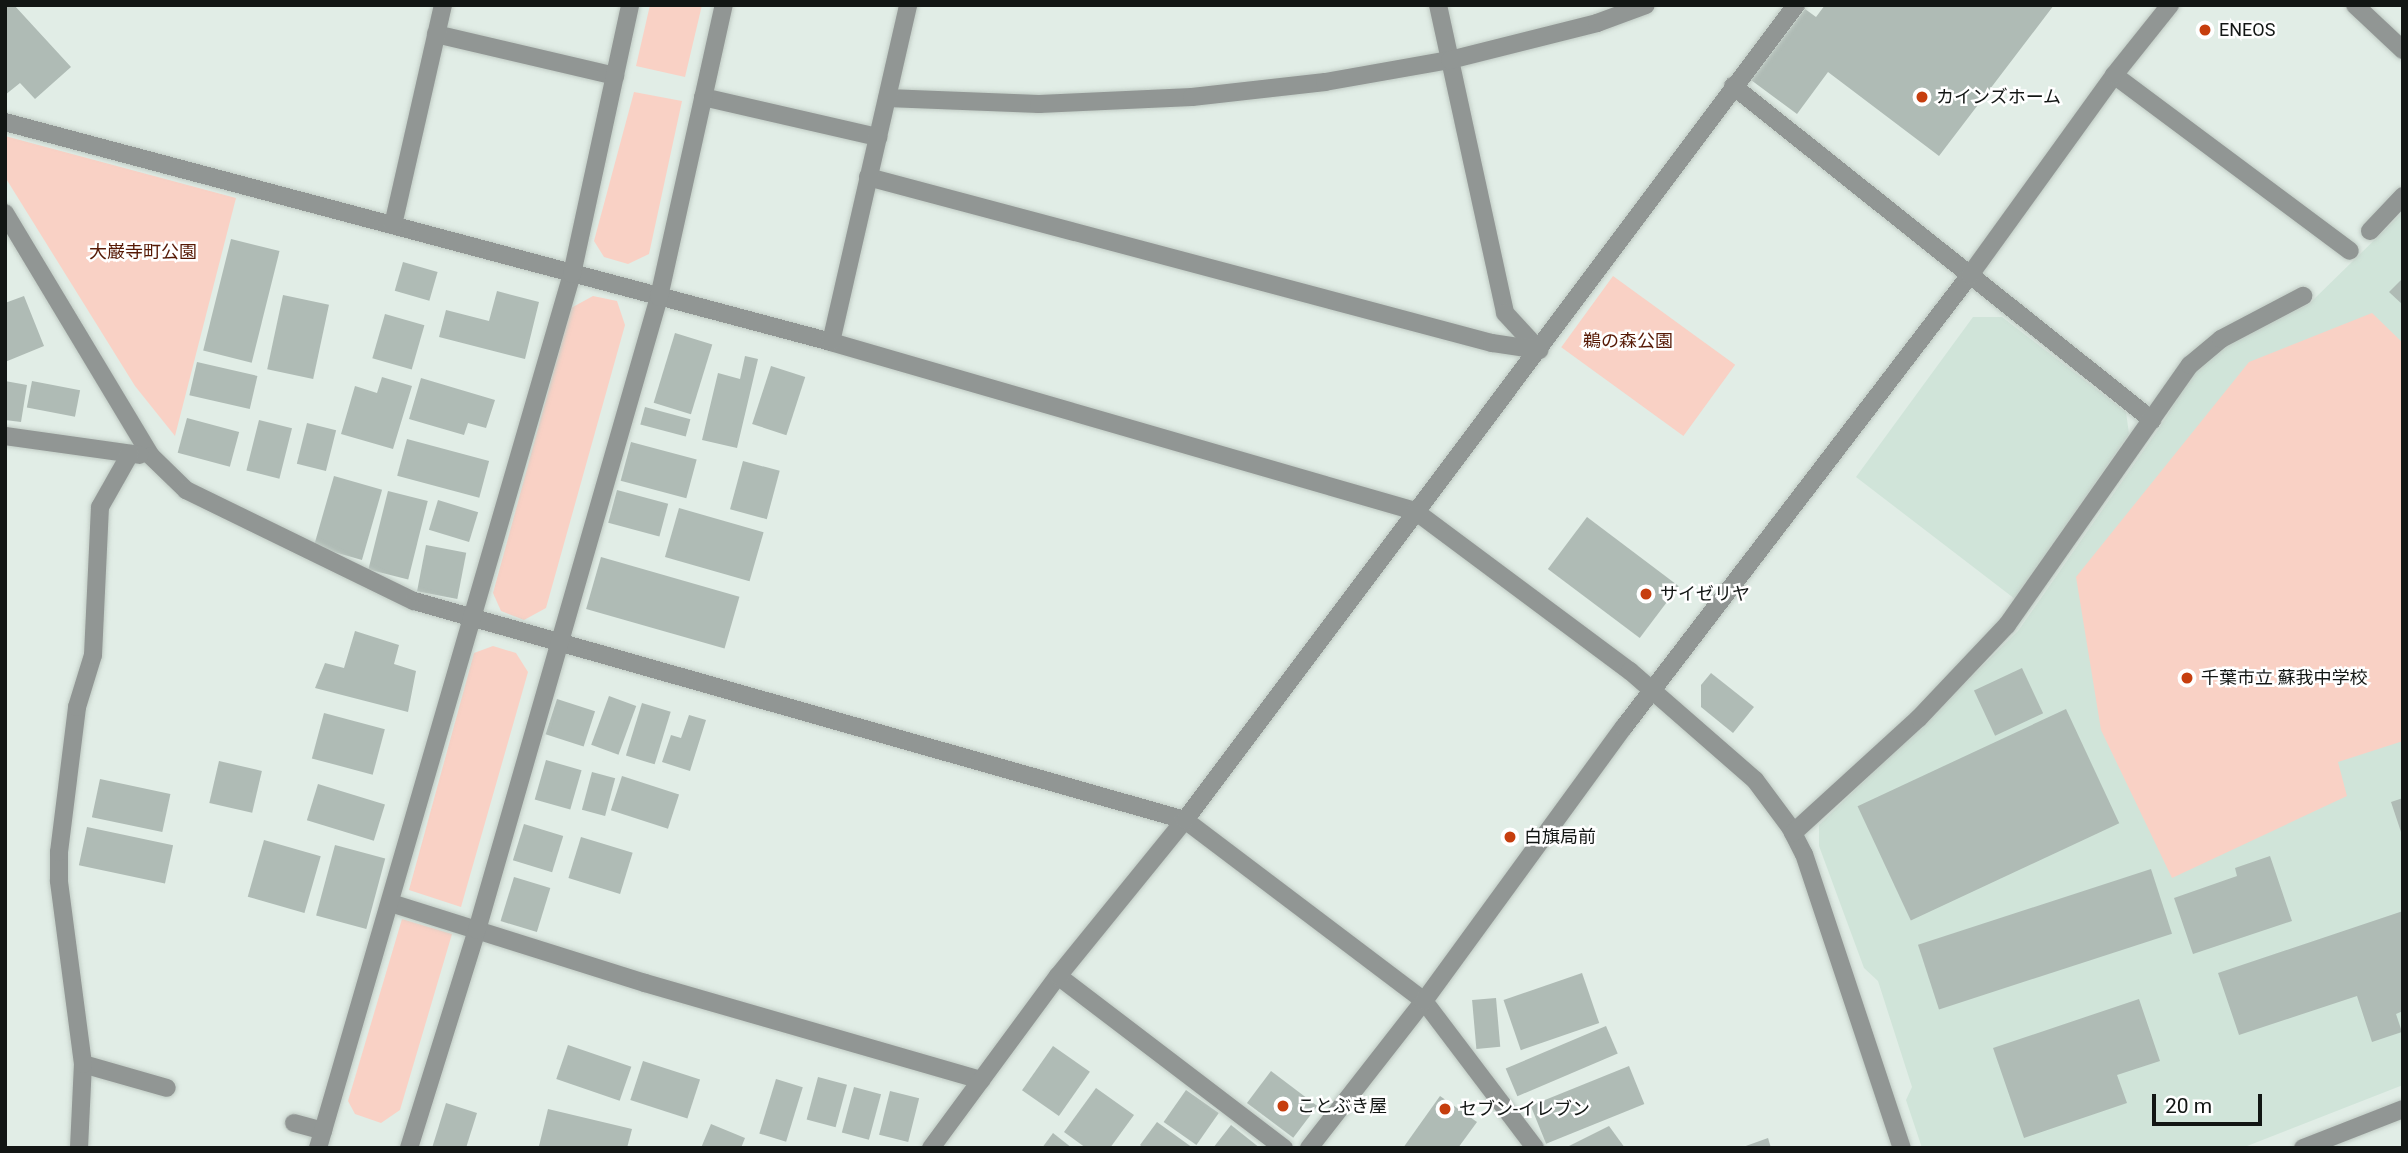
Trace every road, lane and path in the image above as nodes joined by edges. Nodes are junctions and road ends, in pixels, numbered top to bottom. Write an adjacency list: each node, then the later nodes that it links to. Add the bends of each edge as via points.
1 (443, 5): 10 (street)
2 (630, 5): 13 (street)
3 (724, 5): 16 (street)
4 (908, 5): 17 (street)
5 (1438, 5): 12 (street)
6 (1646, 5): 12 (street, via 1597,23)
7 (1796, 5): 15 (street)
8 (2170, 5): 14 (street)
9 (2355, 5): 11 (street)
10 (436, 34): 13 (street); 23 (street)
11 (2403, 50)
12 (1450, 60): 17 (street, via 1325,82 1192,97 1040,104); 31 (street, via 1505,313)
13 (615, 75): 26 (street)
14 (2115, 75): 25 (street); 27 (street)
15 (1733, 86): 27 (street); 31 (street)
16 (703, 97): 19 (street); 29 (street)
17 (887, 98): 19 (street)
18 (5, 122): 23 (street)
19 (878, 137): 20 (street)
20 (868, 177): 30 (street); 31 (street, via 1492,343)
21 (2403, 196): 24 (street)
22 (5, 214): 35 (street)
23 (393, 225): 26 (street)
24 (2370, 231)
25 (2350, 251)
26 (572, 274): 29 (street); 37 (street)
27 (1969, 275): 32 (street); 39 (street)
28 (2303, 296): 32 (street, via 2221,339 2190,365)
29 (659, 297): 30 (street); 38 (street)
30 (831, 342): 36 (street)
31 (1539, 350): 36 (street)
32 (2152, 420): 41 (street, via 2007,625 1919,718)
33 (5, 436): 34 (street)
34 (130, 454): 35 (street); 46 (street, via 100,507 93,655 77,707 59,852)
35 (151, 456): 37 (street, via 186,490 414,601)
36 (1415, 511): 39 (street); 40 (street)
37 (472, 617): 38 (street); 42 (street)
38 (557, 643): 40 (street); 43 (street)
39 (1652, 690): 41 (street, via 1755,780); 45 (street)
40 (1185, 820): 44 (street); 45 (street)
41 (1793, 833): 58 (street, via 1814,879)
42 (391, 903): 43 (street); 51 (street)
43 (477, 930): 47 (street); 53 (street)
44 (1058, 976): 47 (street); 55 (street)
45 (1424, 1002): 56 (street); 57 (street)
46 (83, 1064): 48 (street); 52 (street)
47 (981, 1080): 54 (street)
48 (167, 1088)
49 (2403, 1109): 59 (street)
50 (294, 1123): 51 (street)
51 (320, 1139)
52 (79, 1148)
53 (410, 1148)
54 (931, 1148)
55 (1284, 1148)
56 (1309, 1148)
57 (1535, 1148)
58 (1902, 1148)
59 (2303, 1148)

